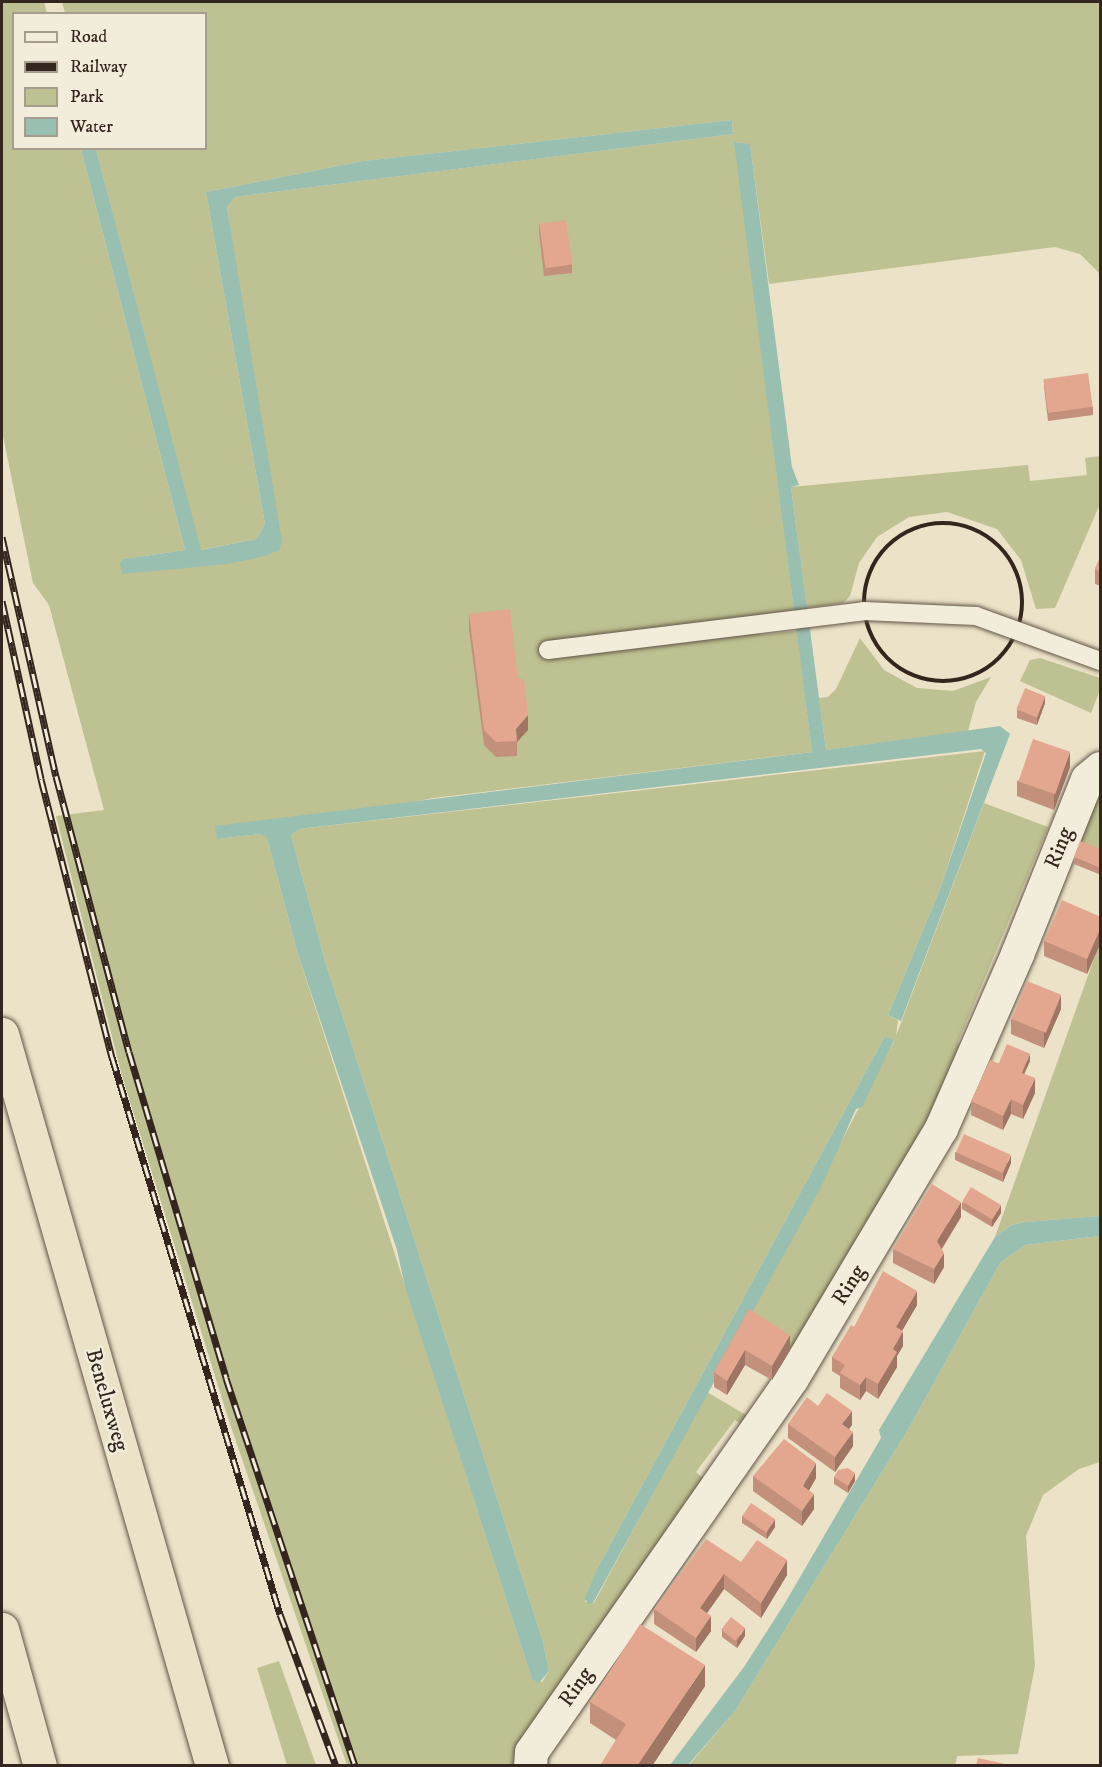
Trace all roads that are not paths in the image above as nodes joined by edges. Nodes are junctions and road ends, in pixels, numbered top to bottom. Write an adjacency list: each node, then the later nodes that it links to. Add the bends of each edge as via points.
1 (548, 650): 2 (lane, via 864,611 976,616)
2 (1101, 661)
3 (1101, 768): 8 (street, Ring, via 1087,779 941,1128 792,1378 531,1752)
4 (2, 1035): 7 (highway, Beneluxweg)
5 (2, 1629): 6 (highway)
6 (40, 1766)
7 (212, 1766)
8 (530, 1766)

